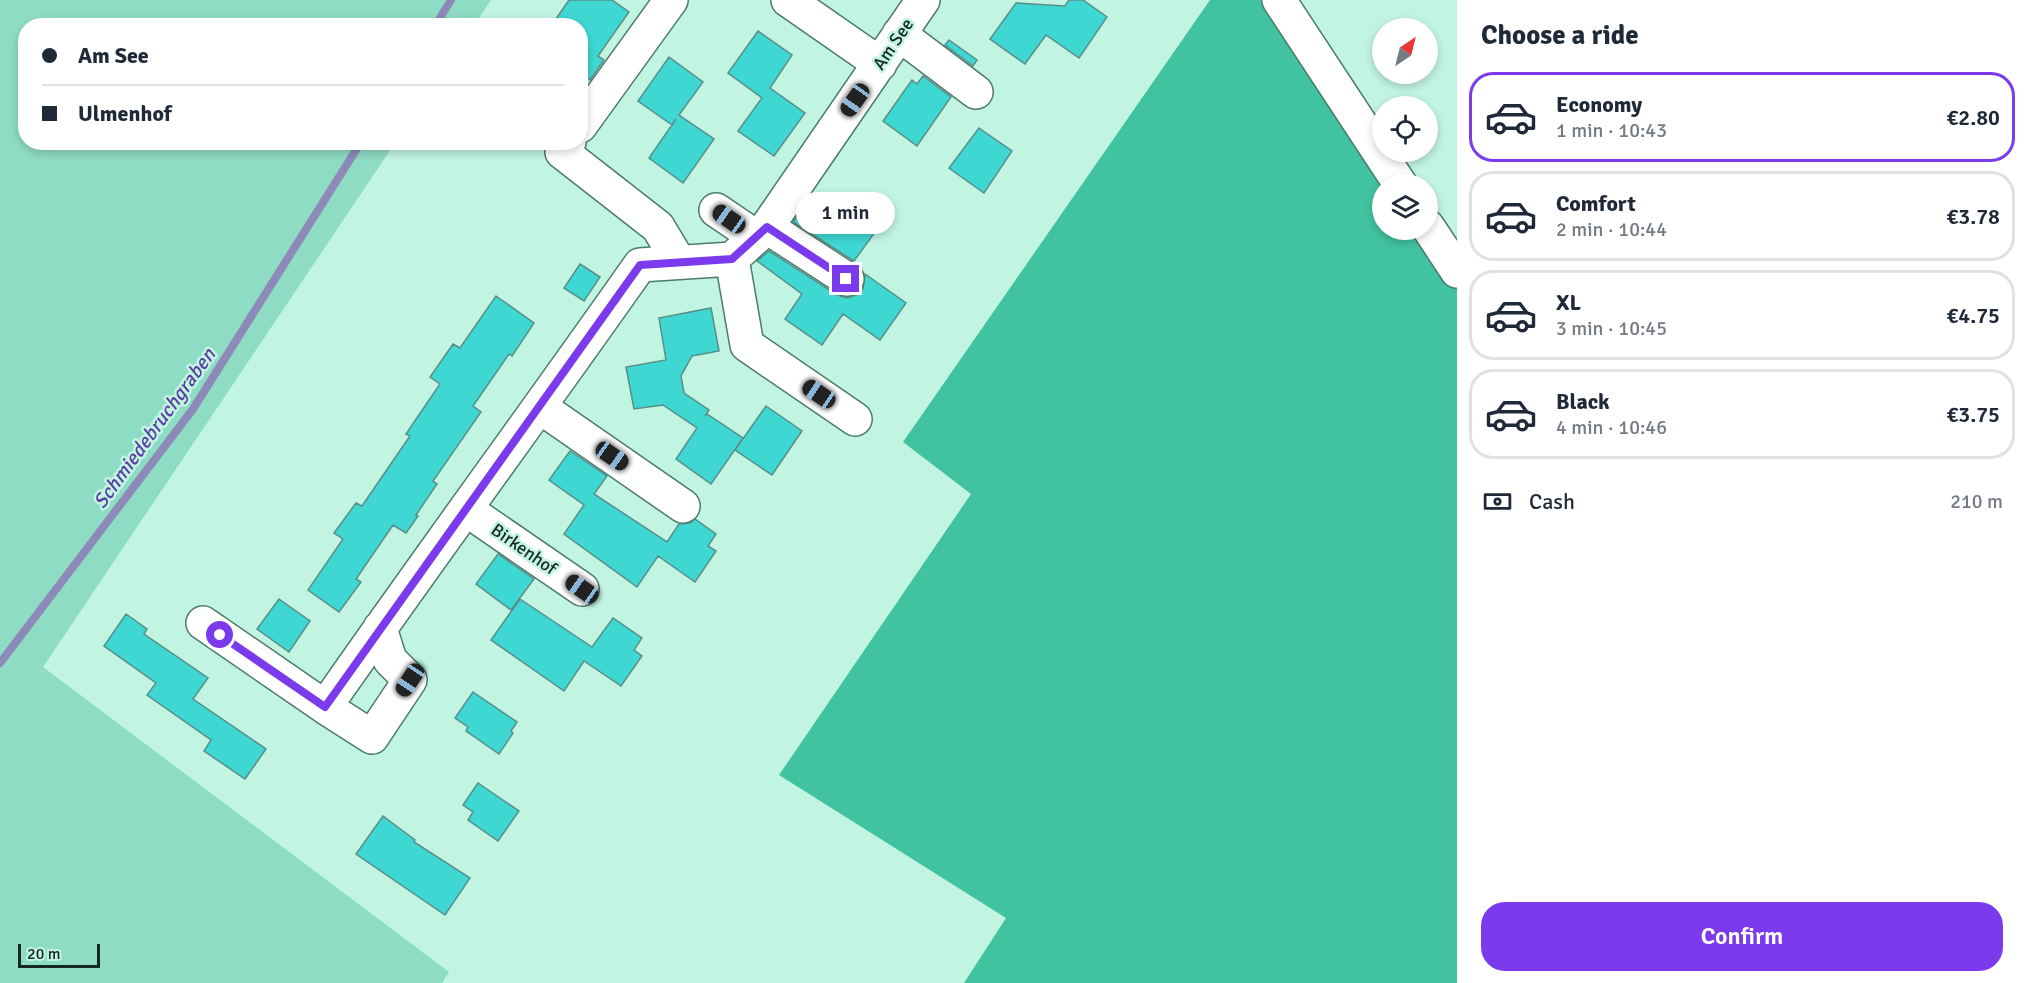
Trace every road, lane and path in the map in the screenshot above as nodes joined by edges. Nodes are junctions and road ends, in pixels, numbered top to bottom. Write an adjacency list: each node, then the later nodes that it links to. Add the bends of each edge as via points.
1 (671, 0): 8 (street)
2 (788, 0): 6 (street)
3 (922, 0): 5 (street, Am See)
4 (1279, 0): 10 (street)
5 (899, 34): 6 (street, Am See); 7 (street)
6 (880, 64): 12 (street, Am See)
7 (976, 92)
8 (588, 115)
9 (563, 150): 15 (street, via 658,227)
10 (1393, 174)
11 (716, 210): 12 (street)
12 (761, 232): 14 (street, Am See); 17 (street)
13 (1437, 240): 16 (street)
14 (732, 259): 15 (street); 19 (street, via 747,345)
15 (679, 262): 18 (street, via 640,265)
16 (1457, 271)
17 (846, 279)
18 (540, 406): 20 (street); 21 (street)
19 (855, 419)
20 (683, 506)
21 (467, 510): 22 (street, Birkenhof); 24 (street)
22 (582, 589)
23 (203, 623): 25 (street)
24 (380, 628): 25 (street); 25 (street, via 390,660 410,680 372,737)
25 (325, 707)

